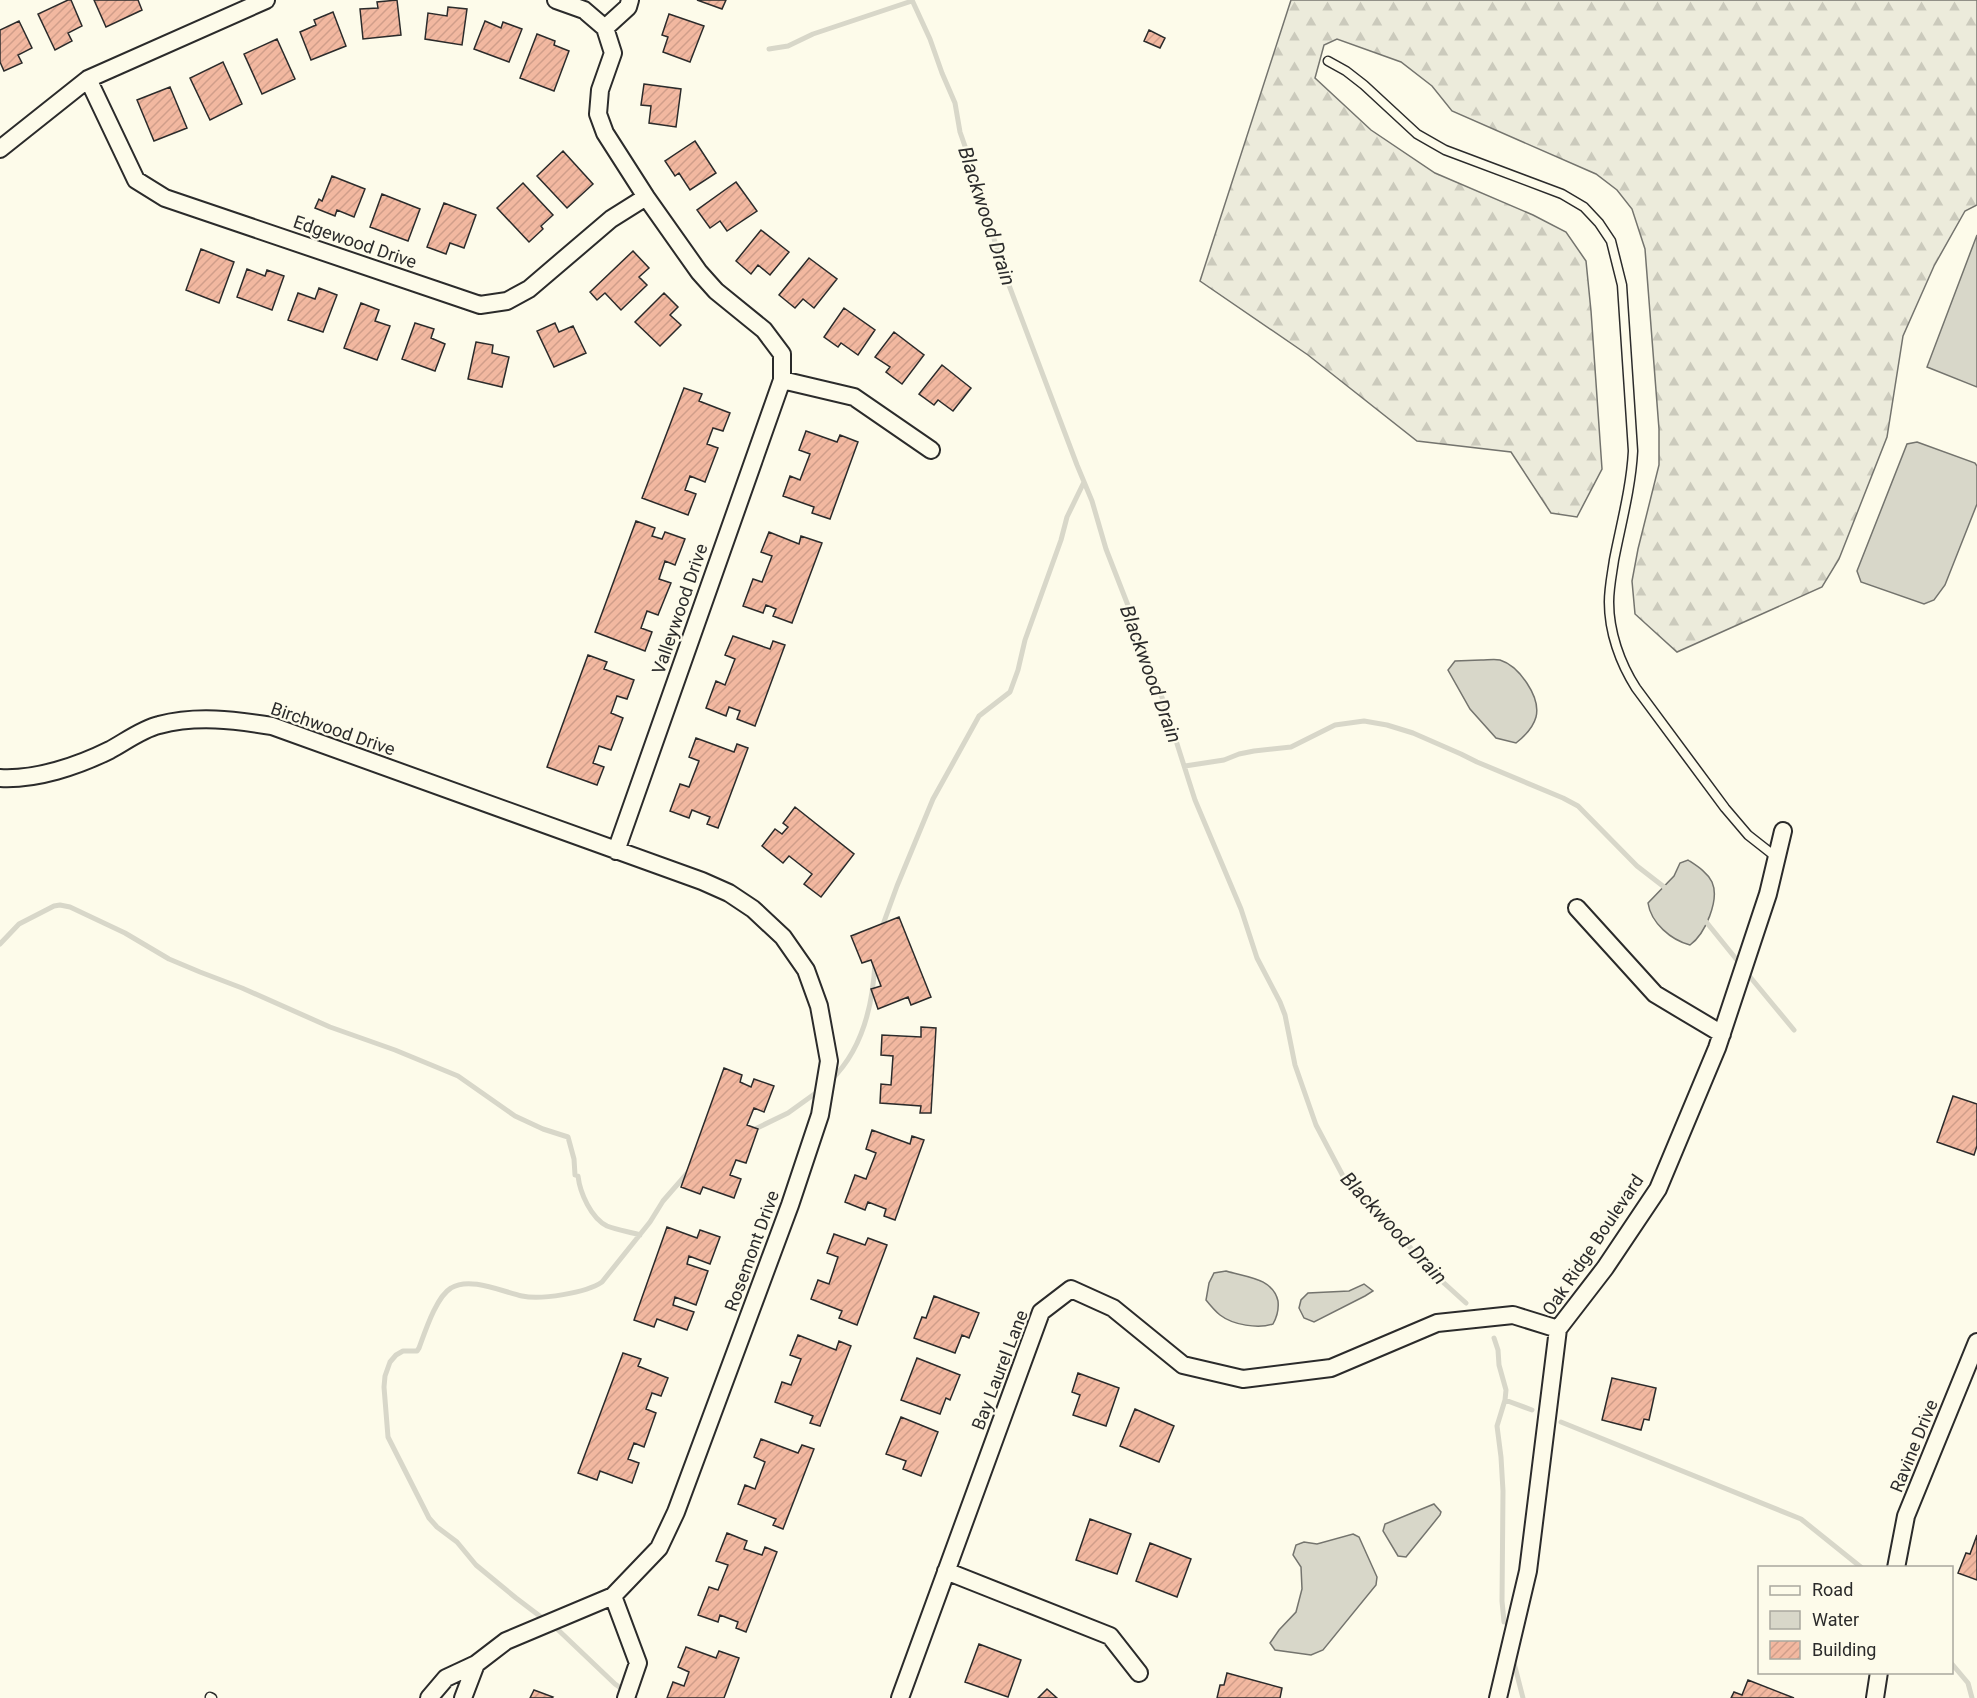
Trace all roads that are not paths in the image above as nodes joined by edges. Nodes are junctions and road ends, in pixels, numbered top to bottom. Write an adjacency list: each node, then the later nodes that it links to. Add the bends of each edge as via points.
1 (266, 0): 6 (street)
2 (556, 0): 4 (street, via 584,10)
3 (630, 0): 4 (street, via 628,7)
4 (605, 28): 8 (street, Valleywood Drive, via 613,53 600,90 598,114 605,133)
5 (1328, 61): 14 (lane, via 1364,85 1417,134 1445,150 1562,194 1584,207 1611,242 1622,285 1633,451 1611,578 1611,627 1619,655 1636,688 1725,808 1748,835)
6 (88, 79): 7 (street); 8 (street, Edgewood Drive, via 136,180 165,198 480,305 507,301 529,289 611,219)
7 (0, 149)
8 (646, 197): 9 (street, Valleywood Drive, via 699,272 764,330 782,354)
9 (782, 380): 10 (street, via 854,397); 13 (street, Valleywood Drive)
10 (931, 450)
11 (0, 778): 13 (street, Birchwood Drive, via 53,772 107,751 156,725 199,718 232,719 272,726)
12 (1783, 831): 14 (street, Oak Ridge Boulevard)
13 (616, 851): 21 (street, Rosemont Drive, via 729,893 783,937 806,970 819,1006 829,1061 820,1115 794,1194 676,1512 659,1548)
14 (1776, 857): 16 (street, Oak Ridge Boulevard)
15 (1577, 908): 16 (street, via 1655,994)
16 (1722, 1034): 17 (street, Oak Ridge Boulevard, via 1658,1189)
17 (1558, 1329): 20 (street, Bay Laurel Lane, via 1513,1316 1437,1323 1331,1368 1242,1379 1183,1365 1113,1308 1071,1289 1041,1312); 29 (street, Oak Ridge Boulevard, via 1528,1571)
18 (1977, 1342): 19 (street, Ravine Drive, via 1906,1516)
19 (1896, 1566)
20 (946, 1571): 23 (street, via 1110,1636); 28 (street, Bay Laurel Lane)
21 (613, 1596): 22 (street, Rosemont Drive, via 506,1641); 27 (street, via 638,1663)
22 (477, 1664): 25 (street, Rosemont Drive, via 446,1678); 26 (street, Rosemont Drive)
23 (1139, 1674)
24 (1879, 1674): 30 (street)
25 (429, 1698)
26 (463, 1698)
27 (626, 1698)
28 (900, 1698)
29 (1498, 1698)
30 (1875, 1698)

